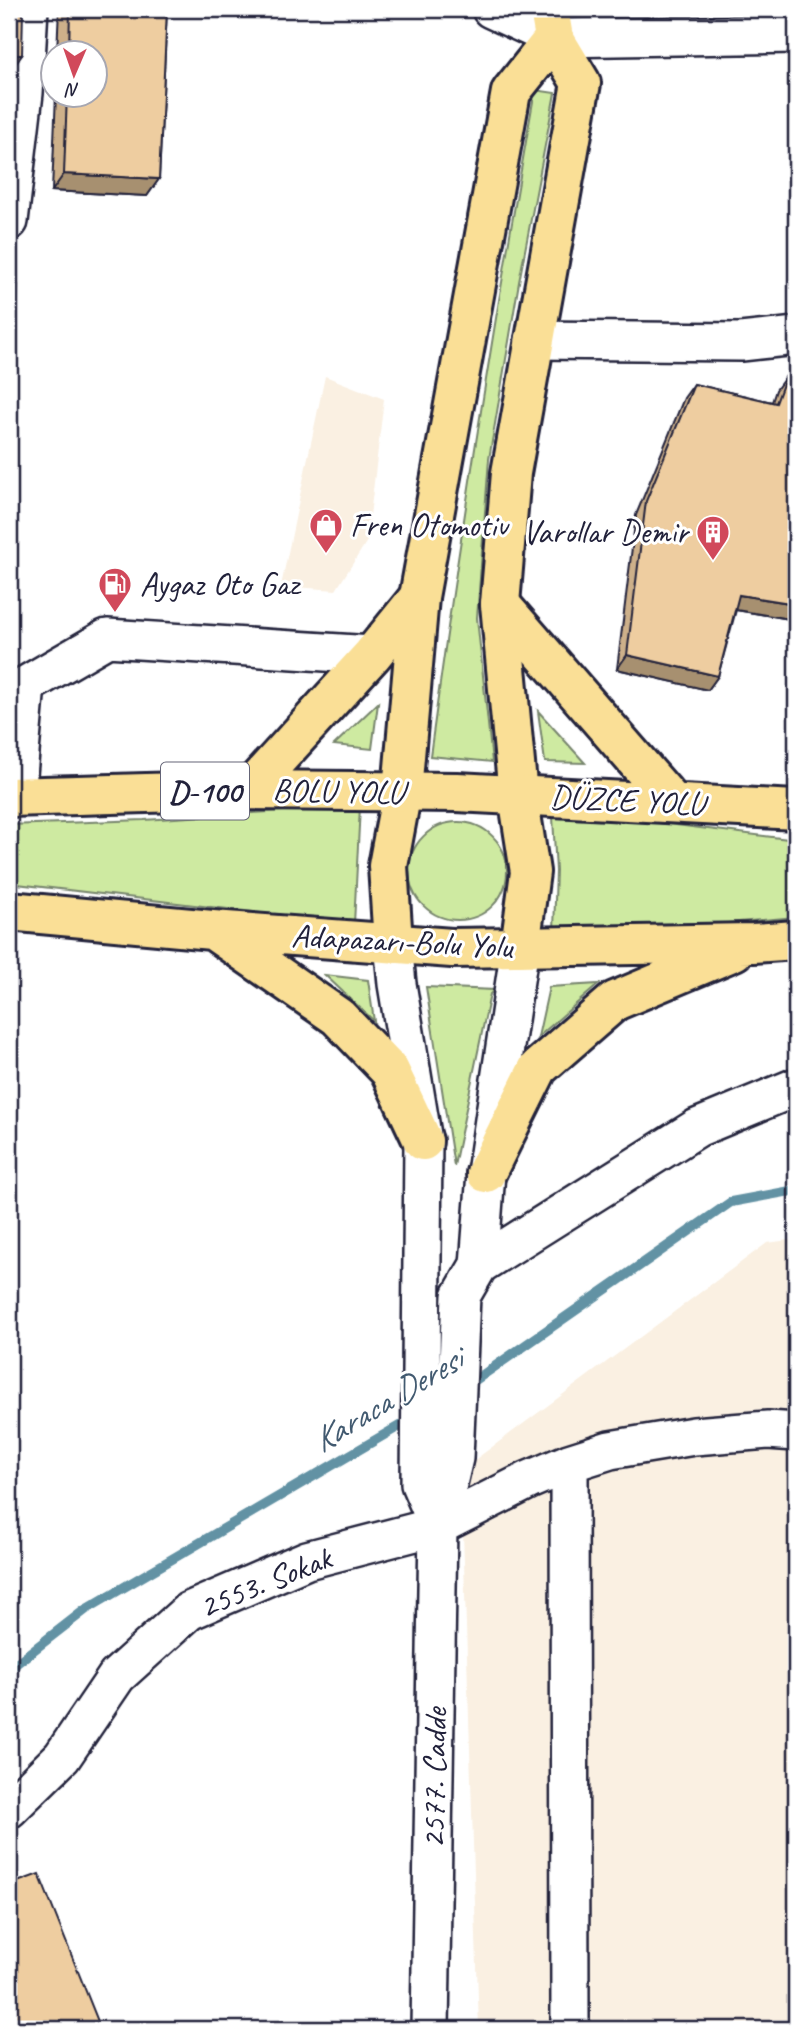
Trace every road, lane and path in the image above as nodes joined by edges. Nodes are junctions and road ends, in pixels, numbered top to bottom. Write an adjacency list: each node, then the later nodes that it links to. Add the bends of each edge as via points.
1 (29, 9): 6 (street)
2 (491, 9): 4 (street)
3 (609, 9): 4 (street, via 603,30)
4 (552, 23): 5 (street); 9 (main road, via 581,83); 10 (main road, via 511,92)
5 (796, 34)
6 (16, 93): 7 (street)
7 (9, 220)
8 (796, 336): 9 (street, via 741,342)
9 (534, 340): 11 (main road, via 511,473)
10 (419, 597): 12 (main road); 14 (main road)
11 (500, 604): 17 (main road); 18 (main road)
12 (372, 655): 13 (main road); 16 (street, via 107,638 26,685)
13 (249, 790): 14 (main road, BOLU YOLU / D-100); 16 (main road, BOLU YOLU / D-100)
14 (402, 791): 15 (main road, BOLU YOLU / D-100); 23 (main road, via 388,866)
15 (457, 792): 17 (main road, DÜZCE YOLU / D-100)
16 (11, 794)
17 (518, 795): 18 (main road, DÜZCE YOLU / D-100); 25 (main road, via 530,872)
18 (672, 802): 19 (main road, DÜZCE YOLU / D-100)
19 (796, 810)
20 (9, 911): 21 (main road, Adapazarı-Bolu Yolu)
21 (212, 930): 23 (main road, Adapazarı-Bolu Yolu); 27 (main road, via 338,1017 390,1071)
22 (796, 940): 24 (main road, Adapazarı-Bolu Yolu)
23 (393, 943): 25 (main road, Adapazarı-Bolu Yolu); 27 (street)
24 (753, 943): 25 (main road, Adapazarı-Bolu Yolu); 28 (main road, via 615,1002 538,1068)
25 (520, 947): 28 (street)
26 (796, 1087): 29 (street, via 697,1128)
27 (423, 1142): 32 (street, via 420,1484)
28 (485, 1172): 29 (street)
29 (470, 1281): 32 (street, via 454,1458)
30 (796, 1432): 31 (street, 2553. Sokak, via 768,1430 652,1442)
31 (569, 1463): 32 (street, 2553. Sokak); 35 (street)
32 (438, 1526): 33 (street, 2553. Sokak, via 307,1560 189,1611 117,1676 62,1757); 34 (street, 2577. Cadde)
33 (9, 1809)
34 (430, 2029)
35 (569, 2029)

